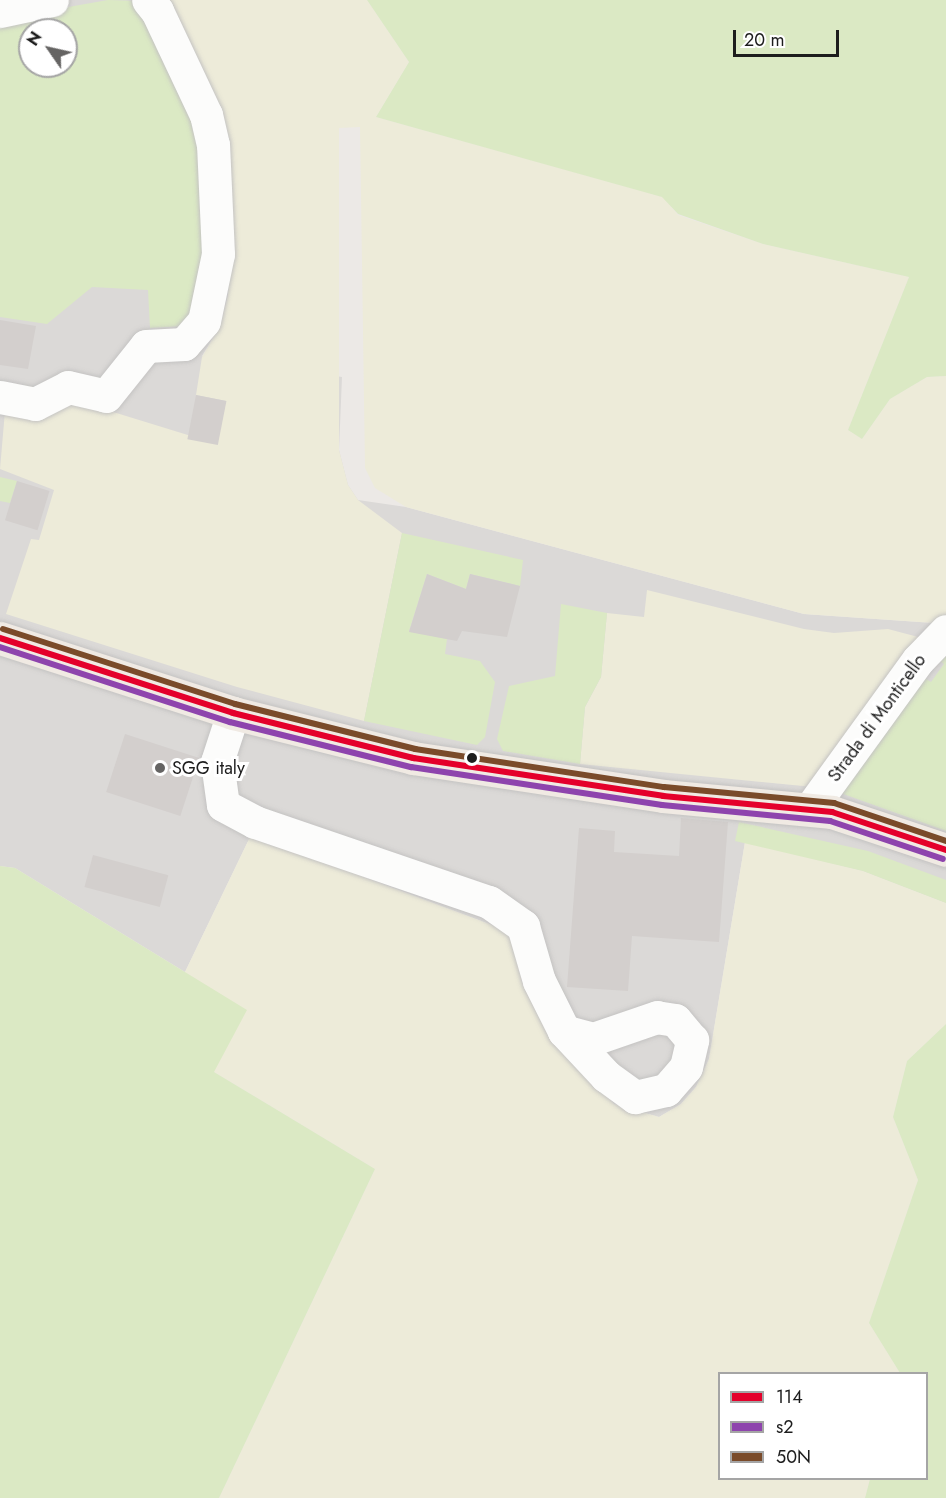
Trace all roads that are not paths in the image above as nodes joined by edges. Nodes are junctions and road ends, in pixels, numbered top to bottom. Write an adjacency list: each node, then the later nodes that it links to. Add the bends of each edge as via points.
1 (52, 0): 3 (street)
2 (148, 0): 4 (street, via 158,11 206,115 213,146 218,254 204,321 184,344 146,346 106,396 68,387 34,404)
3 (0, 11)
4 (0, 397)
5 (946, 631): 8 (street, Strada di Monticello, via 918,660)
6 (0, 638): 7 (main road)
7 (233, 713): 8 (main road, via 361,747 482,771 663,796); 10 (street, via 217,762 223,805 255,822 489,902 523,926 539,981)
8 (810, 809): 9 (main road, via 870,822)
9 (946, 850)
10 (564, 1031)

